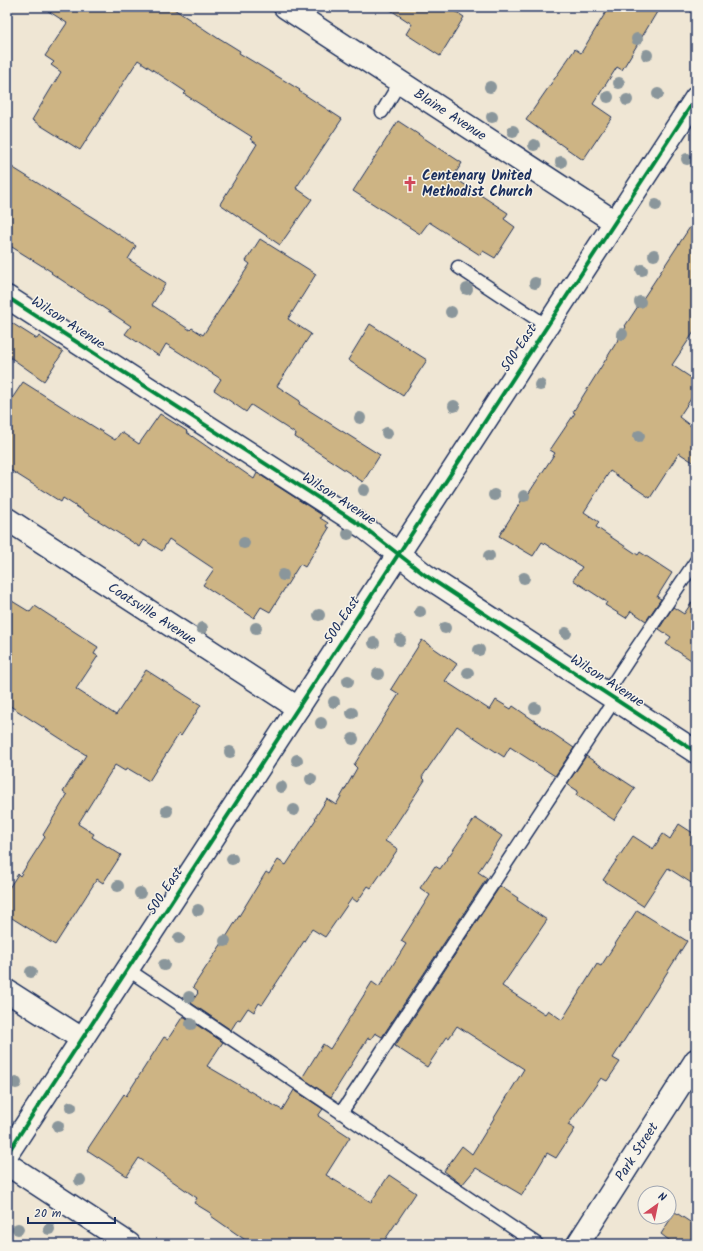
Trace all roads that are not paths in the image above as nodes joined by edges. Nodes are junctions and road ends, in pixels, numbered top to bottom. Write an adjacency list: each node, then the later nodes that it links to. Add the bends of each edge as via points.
1 (284, 7): 2 (street, Blaine Avenue)
2 (400, 82): 4 (lane); 5 (street, Blaine Avenue)
3 (696, 98): 5 (street, 500 East)
4 (382, 112)
5 (615, 222): 8 (street, 500 East)
6 (458, 267): 8 (lane)
7 (7, 297): 10 (street, Wilson Avenue, via 365,528)
8 (547, 326): 10 (street, 500 East)
9 (7, 519): 13 (street, Coatsville Avenue)
10 (398, 554): 12 (street, Wilson Avenue, via 425,575); 13 (street, 500 East)
11 (696, 561): 12 (lane, via 628,658)
12 (610, 696): 14 (street, Wilson Avenue); 19 (lane)
13 (298, 708): 15 (street, 500 East)
14 (696, 752)
15 (127, 969): 17 (street, 500 East); 19 (lane)
16 (7, 991): 17 (street)
17 (82, 1039): 20 (street, 500 East)
18 (696, 1060): 24 (street, Park Street)
19 (341, 1113): 23 (lane)
20 (7, 1154)
21 (7, 1164): 22 (street)
22 (129, 1244)
23 (537, 1244)
24 (578, 1244)

